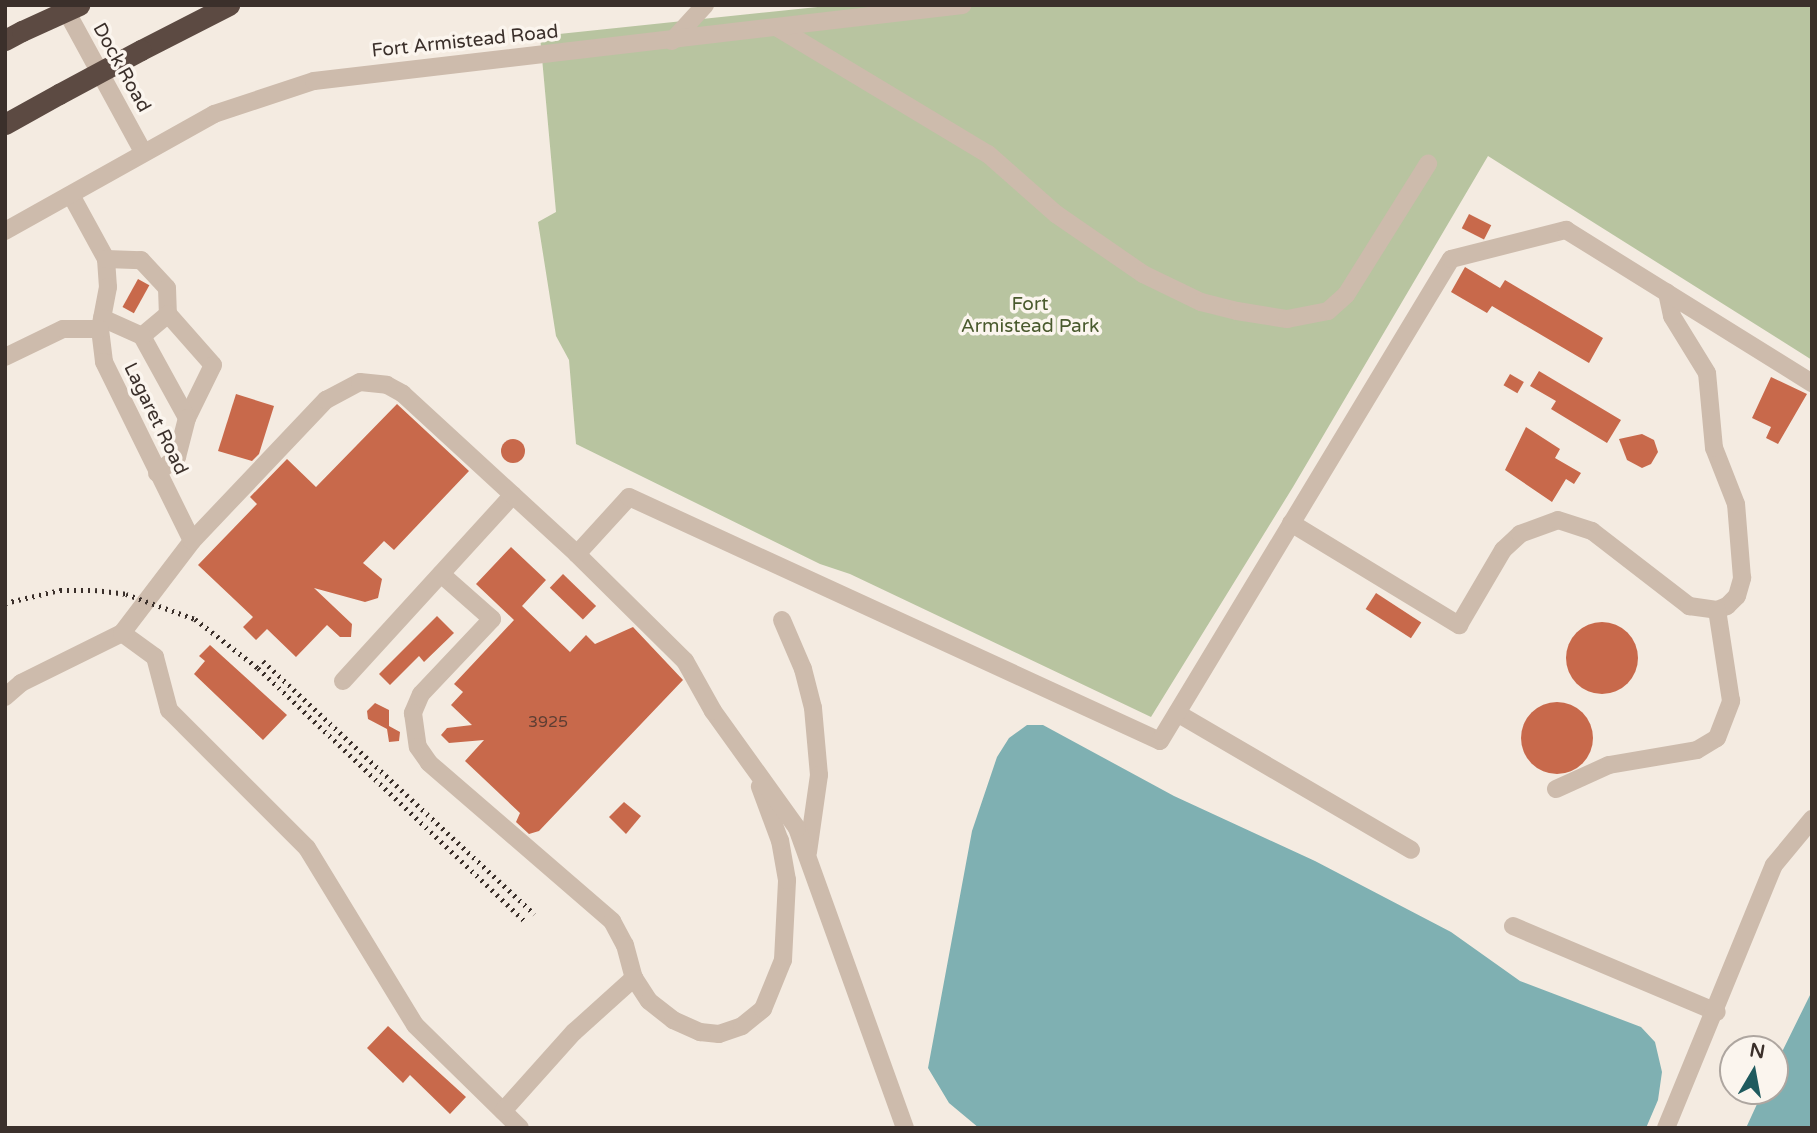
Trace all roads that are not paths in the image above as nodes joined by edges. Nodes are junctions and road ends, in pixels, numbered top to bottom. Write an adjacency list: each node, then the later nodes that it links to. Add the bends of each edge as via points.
1 (63, 5): 10 (street, Dock Road)
2 (79, 5): 7 (highway, bridge)
3 (229, 5): 9 (highway, bridge)
4 (705, 5): 8 (street)
5 (962, 5): 6 (street, Fort Armistead Road)
6 (778, 28): 8 (street, Fort Armistead Road); 11 (street, via 988,154 1056,214 1143,274 1201,302 1237,311 1287,319 1328,311 1346,295)
7 (14, 35)
8 (672, 41): 10 (street, Fort Armistead Road, via 314,81 214,114)
9 (5, 124)
10 (142, 152): 12 (street, Fort Armistead Road)
11 (1428, 164)
12 (71, 195): 13 (street, Fort Armistead Road); 14 (street)
13 (5, 231)
14 (106, 260): 16 (street, via 141,260 167,288); 17 (street, Lagaret Road)
15 (1667, 293): 20 (street); 24 (street, via 1566,230 1451,259); 28 (street, via 1672,316 1707,373 1714,448 1739,521 1742,578 1737,596)
16 (168, 314): 18 (street); 21 (street, via 213,365)
17 (101, 323): 18 (street); 19 (street, via 63,330); 22 (street, Lagaret Road, via 110,378)
18 (142, 336): 21 (street)
19 (5, 357)
20 (1812, 383)
21 (187, 418): 22 (street, via 177,457)
22 (157, 472): 25 (street, Lagaret Road)
23 (513, 495): 25 (street, via 403,394 387,385 360,382 326,400); 26 (street); 27 (street)
24 (1291, 523): 28 (street, via 1459,625 1503,550 1520,534 1558,520 1592,531 1689,606); 34 (street)
25 (191, 541): 30 (street)
26 (577, 554): 34 (street, via 629,497 1160,741); 35 (street, via 685,661)
27 (441, 574): 31 (street); 41 (street, via 492,619 421,694 413,713 418,747 429,763 612,921)
28 (1717, 610): 36 (street, via 1731,701 1717,738 1697,750 1609,765)
29 (782, 620): 39 (street, via 803,669 813,708 819,775)
30 (122, 633): 32 (street); 43 (street, via 155,657 169,710 307,848 415,1025)
31 (343, 681)
32 (13, 684): 33 (street)
33 (5, 697)
34 (1177, 713): 38 (street)
35 (752, 763): 39 (street); 41 (street, via 780,841 787,880 783,960 774,990 763,1009 742,1026 719,1034 673,1020 649,1001)
36 (1556, 789)
37 (1812, 819): 42 (street, via 1774,865)
38 (1411, 850)
39 (808, 852): 45 (street)
40 (1513, 926): 42 (street)
41 (634, 978): 43 (street, via 573,1032)
42 (1717, 1012): 46 (street)
43 (503, 1111): 44 (street)
44 (520, 1128)
45 (905, 1128)
46 (1666, 1128)

